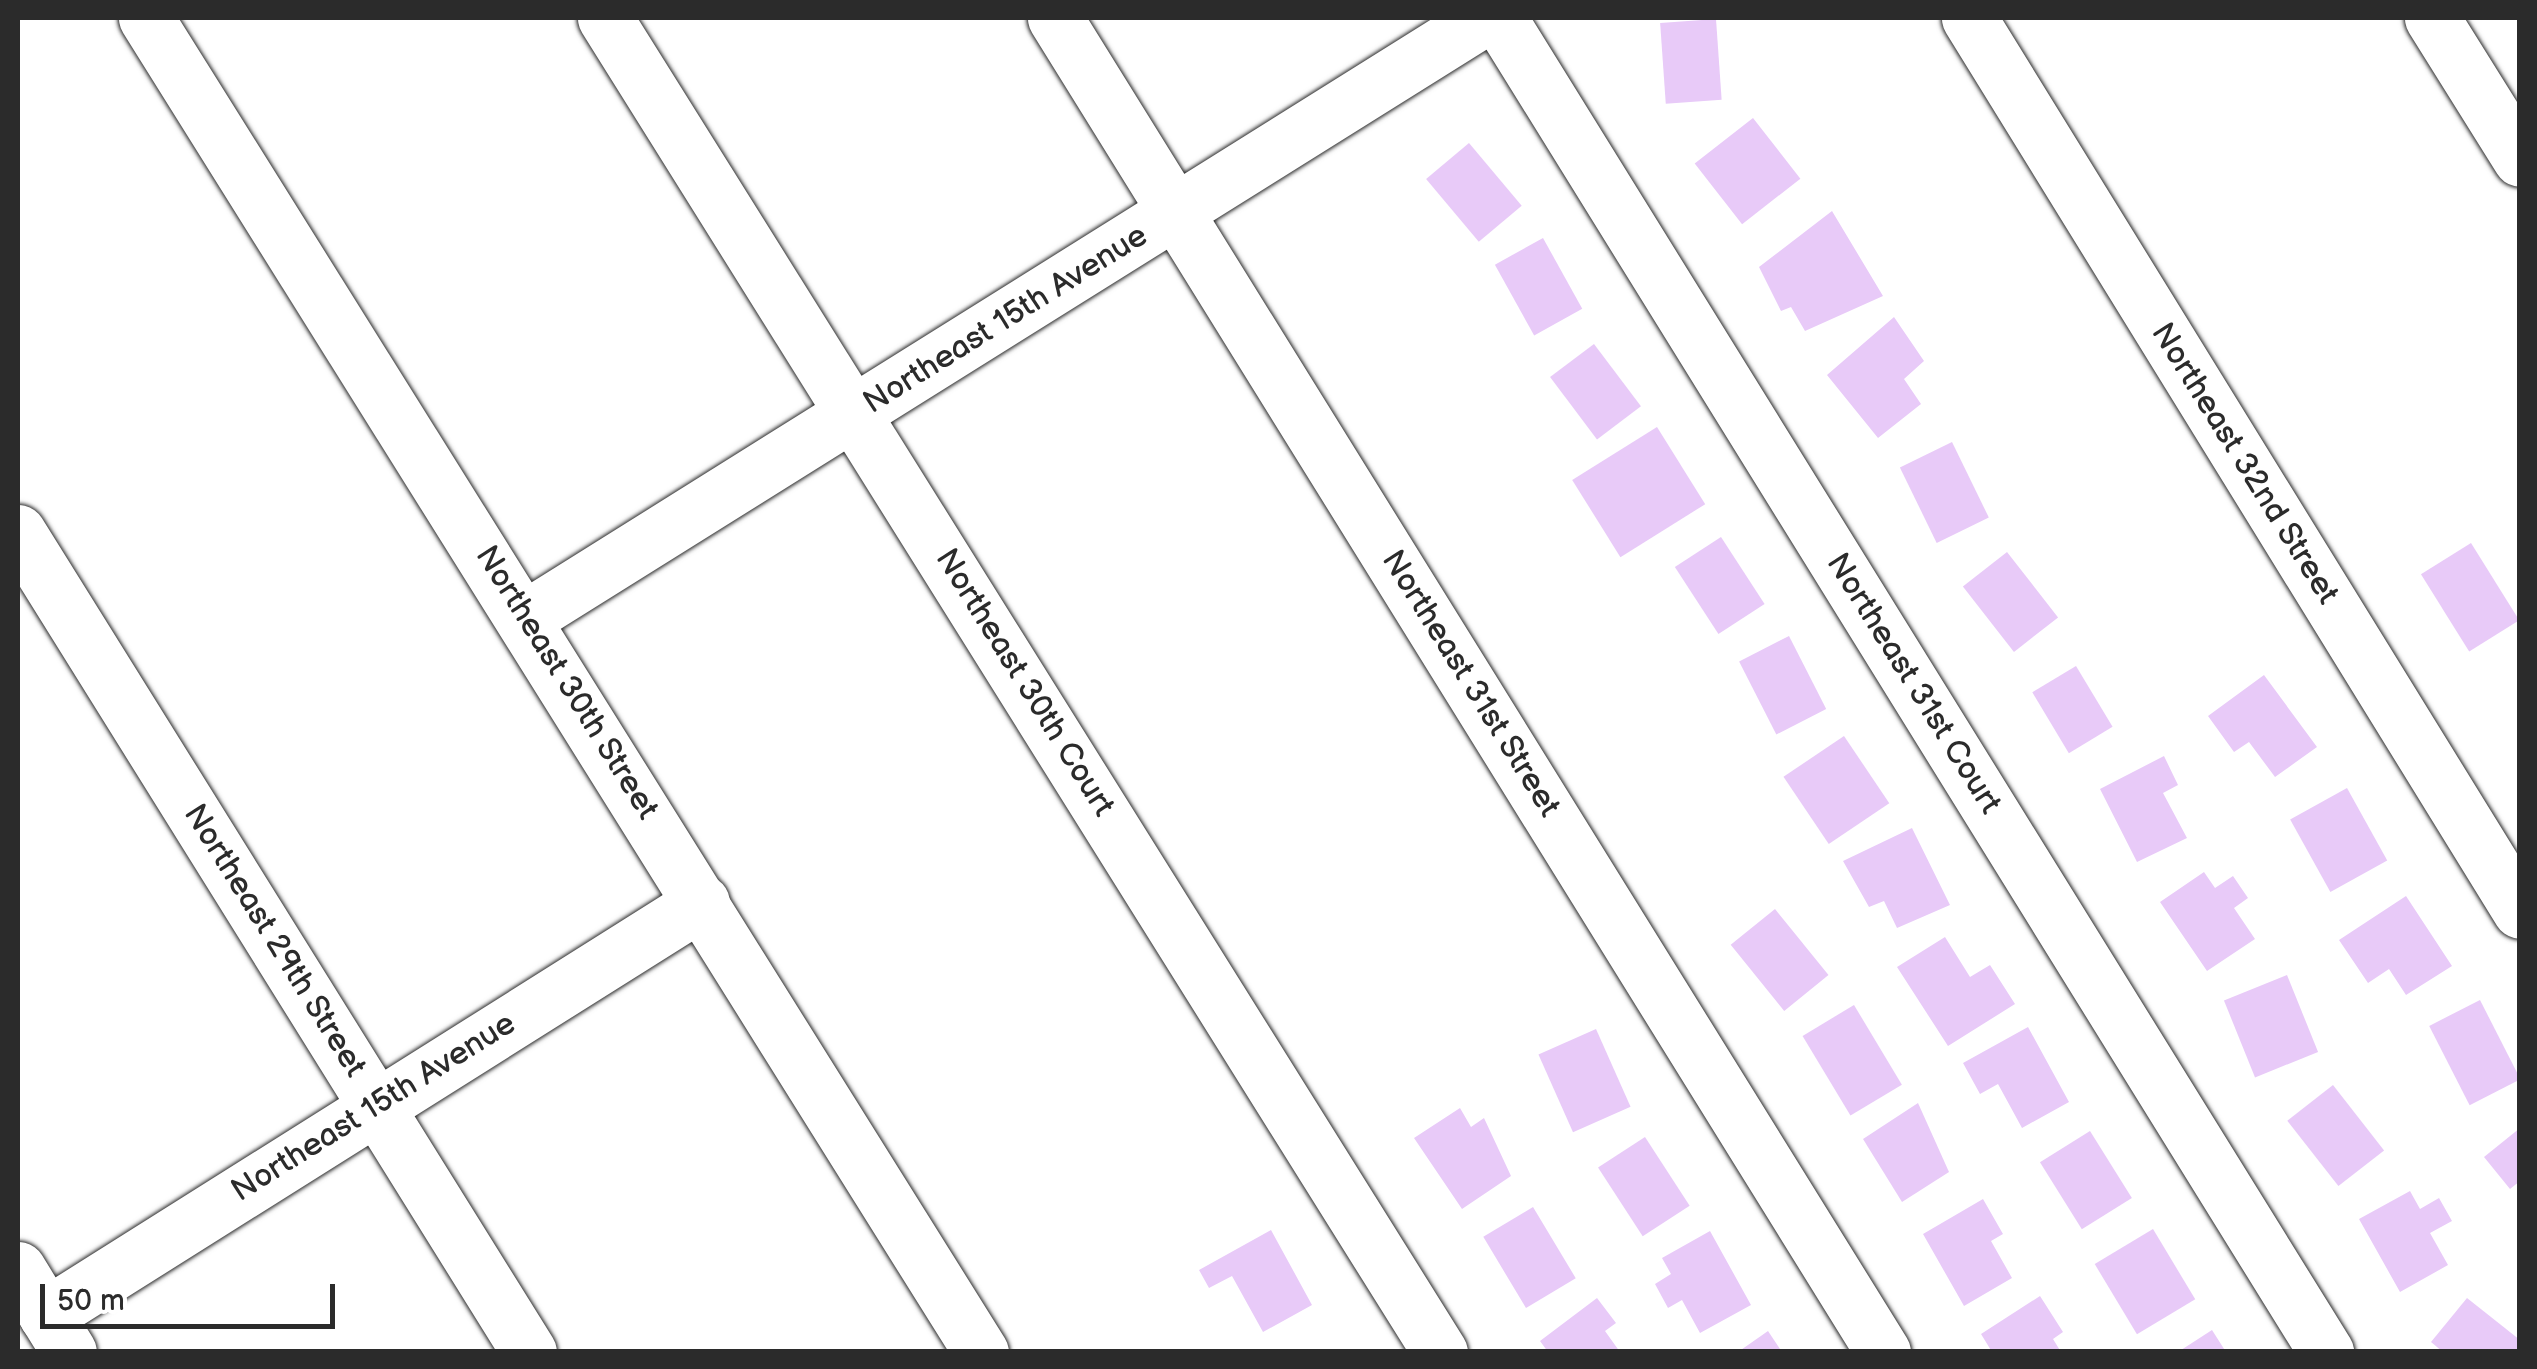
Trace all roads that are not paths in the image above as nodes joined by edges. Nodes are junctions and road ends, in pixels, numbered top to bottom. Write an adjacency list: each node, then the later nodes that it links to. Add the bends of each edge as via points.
1 (146, 18): 12 (street, Northeast 30th Street)
2 (604, 18): 10 (street, Northeast 30th Court)
3 (1055, 18): 9 (street, Northeast 31st Street)
4 (1484, 18): 9 (street, Northeast 15th Avenue)
5 (1499, 18): 22 (street, Northeast 31st Court)
6 (1969, 18): 14 (street, Northeast 32nd Street)
7 (2432, 18): 8 (street)
8 (2520, 158)
9 (1178, 213): 10 (street, Northeast 15th Avenue); 21 (street, Northeast 31st Street)
10 (856, 415): 12 (street, Northeast 15th Avenue); 20 (street, Northeast 30th Court)
11 (18, 532): 15 (street, Northeast 29th Street)
12 (526, 618): 13 (street, Northeast 30th Street)
13 (702, 902): 15 (street, Northeast 15th Avenue); 19 (street, Northeast 30th Street)
14 (2520, 911)
15 (378, 1106): 17 (street, Northeast 15th Avenue); 18 (street, Northeast 29th Street)
16 (18, 1269): 17 (street)
17 (58, 1333)
18 (529, 1352)
19 (982, 1352)
20 (1440, 1352)
21 (1883, 1352)
22 (2326, 1352)

